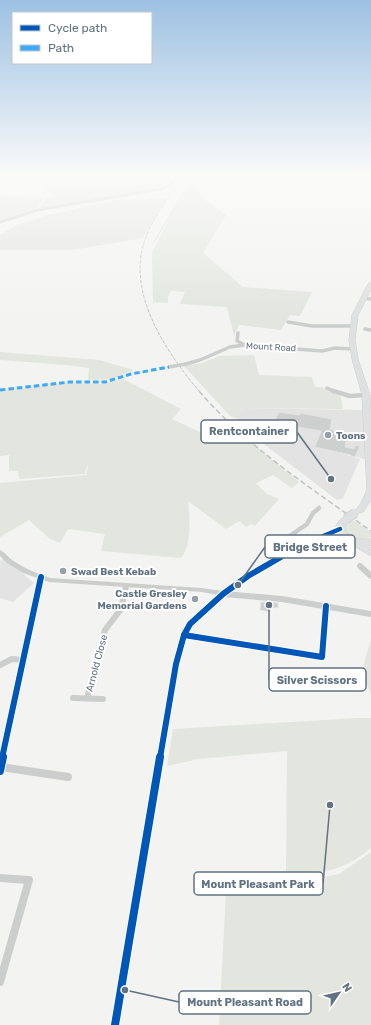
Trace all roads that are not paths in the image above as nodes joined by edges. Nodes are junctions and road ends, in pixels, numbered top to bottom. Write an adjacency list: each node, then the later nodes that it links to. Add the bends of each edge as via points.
1 (371, 284): 2 (highway)
2 (363, 298): 3 (street); 5 (highway)
3 (371, 299)
4 (288, 322): 5 (street, via 317,326)
5 (352, 326): 10 (highway)
6 (365, 329): 7 (street)
7 (371, 330)
8 (238, 333): 9 (street, via 237,341)
9 (244, 345): 10 (street, Mount Road, via 322,351 336,348); 11 (street, Mount Road, bridge, via 186,364)
10 (352, 349): 13 (highway)
11 (169, 366)
12 (327, 388): 13 (street, via 346,396)
13 (366, 395): 14 (highway)
14 (371, 490): 17 (highway, via 367,501)
15 (319, 508): 23 (street, via 301,530 284,540)
16 (371, 509): 17 (highway)
17 (357, 512): 18 (highway, bridge, via 346,519)
18 (340, 529): 19 (highway); 20 (street)
19 (347, 538): 20 (street); 21 (highway)
20 (319, 539): 23 (street)
21 (357, 542): 22 (highway); 25 (highway)
22 (371, 542)
23 (292, 550): 30 (street)
24 (0, 552): 28 (street, via 19,568)
25 (371, 554)
26 (360, 566): 27 (street)
27 (371, 576)
28 (41, 577): 29 (street); 34 (street, via 36,590)
29 (126, 586): 30 (street, via 202,590); 37 (street, Arnold Close, via 120,612 105,630)
30 (222, 594): 31 (street); 33 (street, via 196,618)
31 (326, 606): 32 (street); 33 (street, via 322,657)
32 (371, 614)
33 (184, 635): 44 (street, via 176,664)
34 (23, 660): 35 (street, via 12,659); 39 (street)
35 (0, 665)
36 (73, 698): 37 (street, Arnold Close)
37 (87, 698): 38 (street, Arnold Close)
38 (103, 699)
39 (3, 737): 40 (street)
40 (1, 769): 41 (street)
41 (68, 777)
42 (0, 878): 43 (street, via 29,880)
43 (0, 982)
44 (115, 1025)

